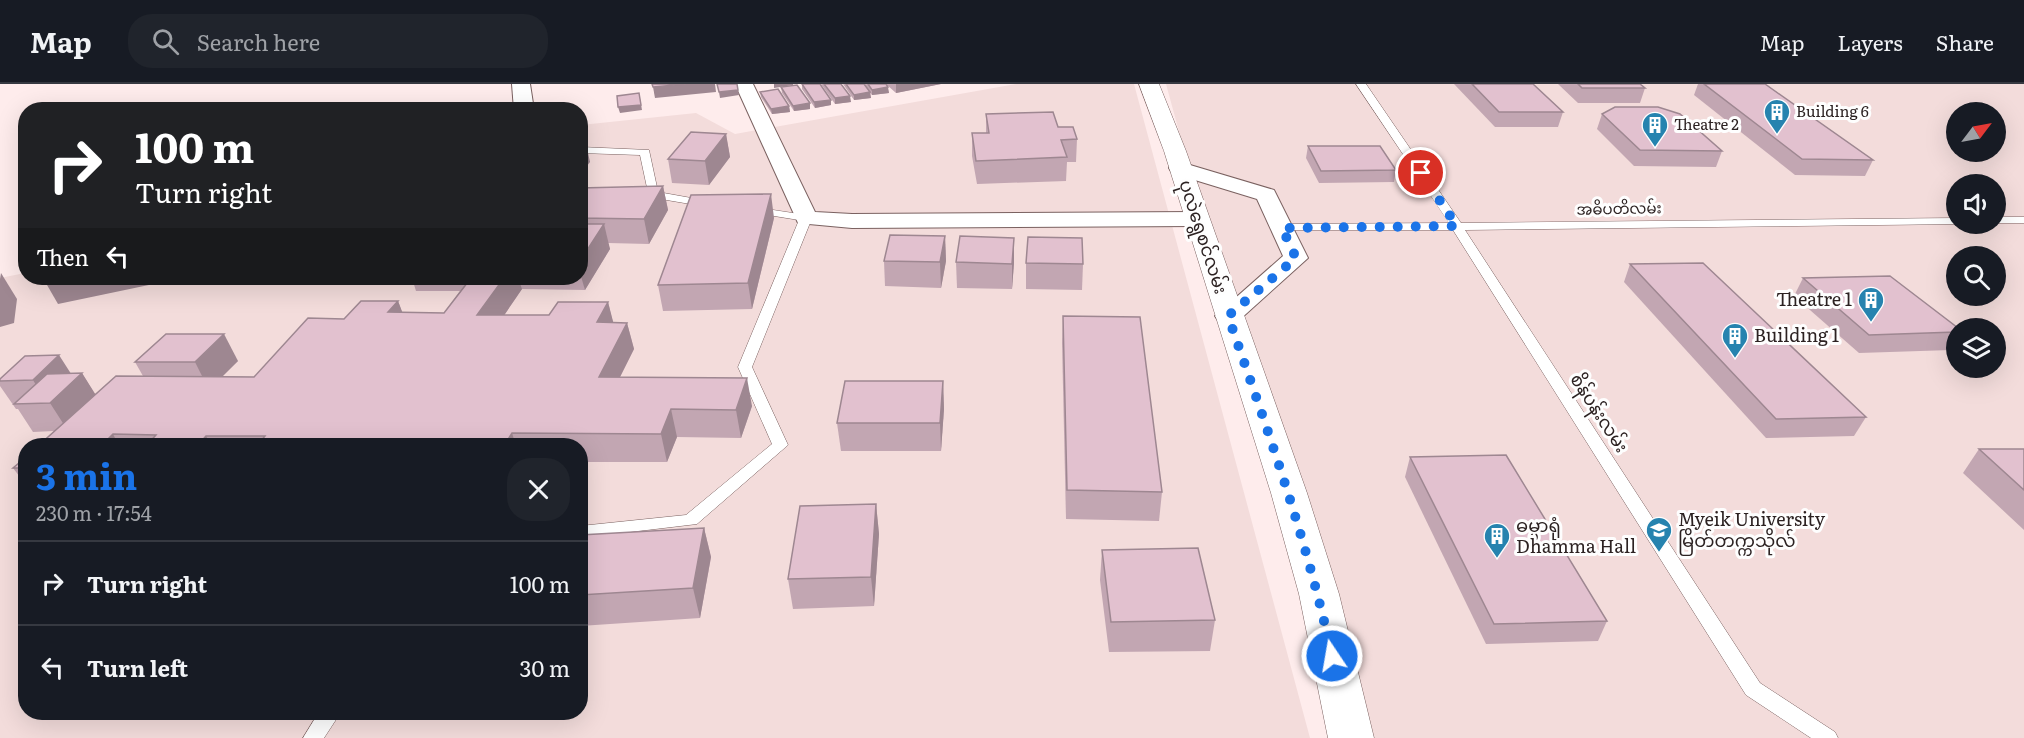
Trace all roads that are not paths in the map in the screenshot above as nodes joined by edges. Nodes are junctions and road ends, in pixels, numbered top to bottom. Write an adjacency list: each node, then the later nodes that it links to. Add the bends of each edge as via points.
1 (521, 84): 5 (street)
2 (744, 84): 8 (street)
3 (1149, 84): 7 (street, ပုလဲရွေစင်လမ်း)
4 (1361, 84): 13 (lane, စိန်ပန်းလမ်း)
5 (523, 102)
6 (588, 150): 8 (lane, via 645,152 653,195)
7 (1180, 168): 9 (street, ပုလဲရွေစင်လမ်း); 14 (street, via 1266,195)
8 (806, 218): 9 (street); 16 (lane, via 745,367 780,445 691,520)
9 (1196, 219): 15 (street, ပုလဲရွေစင်လမ်း)
10 (2006, 220): 11 (lane)
11 (2024, 220)
12 (1946, 221): 13 (lane, အဓိပတိလမ်း)
13 (1457, 226): 14 (lane, အဓိပတိလမ်း); 20 (lane, စိန်ပန်းလမ်း, via 1753,689)
14 (1282, 228): 15 (street, via 1296,258)
15 (1228, 316): 19 (street, ပုလဲရွေစင်လမ်း, via 1319,594)
16 (588, 531)
17 (325, 720): 18 (lane)
18 (313, 738)
19 (1351, 738)
20 (1828, 738)

